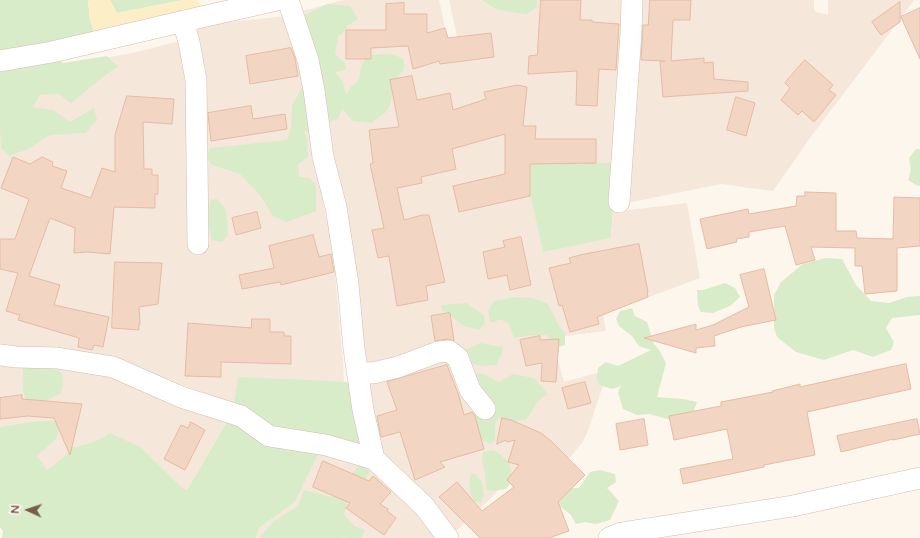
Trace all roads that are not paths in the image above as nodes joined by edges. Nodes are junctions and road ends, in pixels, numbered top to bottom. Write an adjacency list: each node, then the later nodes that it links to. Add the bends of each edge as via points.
1 (277, 0): 4 (street)
2 (288, 0): 9 (street, via 308,60 324,157 336,207 348,284)
3 (632, 0): 6 (street)
4 (183, 21): 5 (street, via 52,52); 7 (street, via 196,80)
5 (0, 61)
6 (619, 202)
7 (198, 244)
8 (0, 355): 11 (street, via 57,358 113,367 182,397 241,416 269,436 326,445)
9 (357, 372): 10 (street, via 373,373 438,352 449,352 458,358 470,390); 11 (street)
10 (484, 409)
11 (374, 459): 13 (street, via 424,506)
12 (920, 478): 14 (street, via 793,506 621,533)
13 (448, 538)
14 (609, 538)

